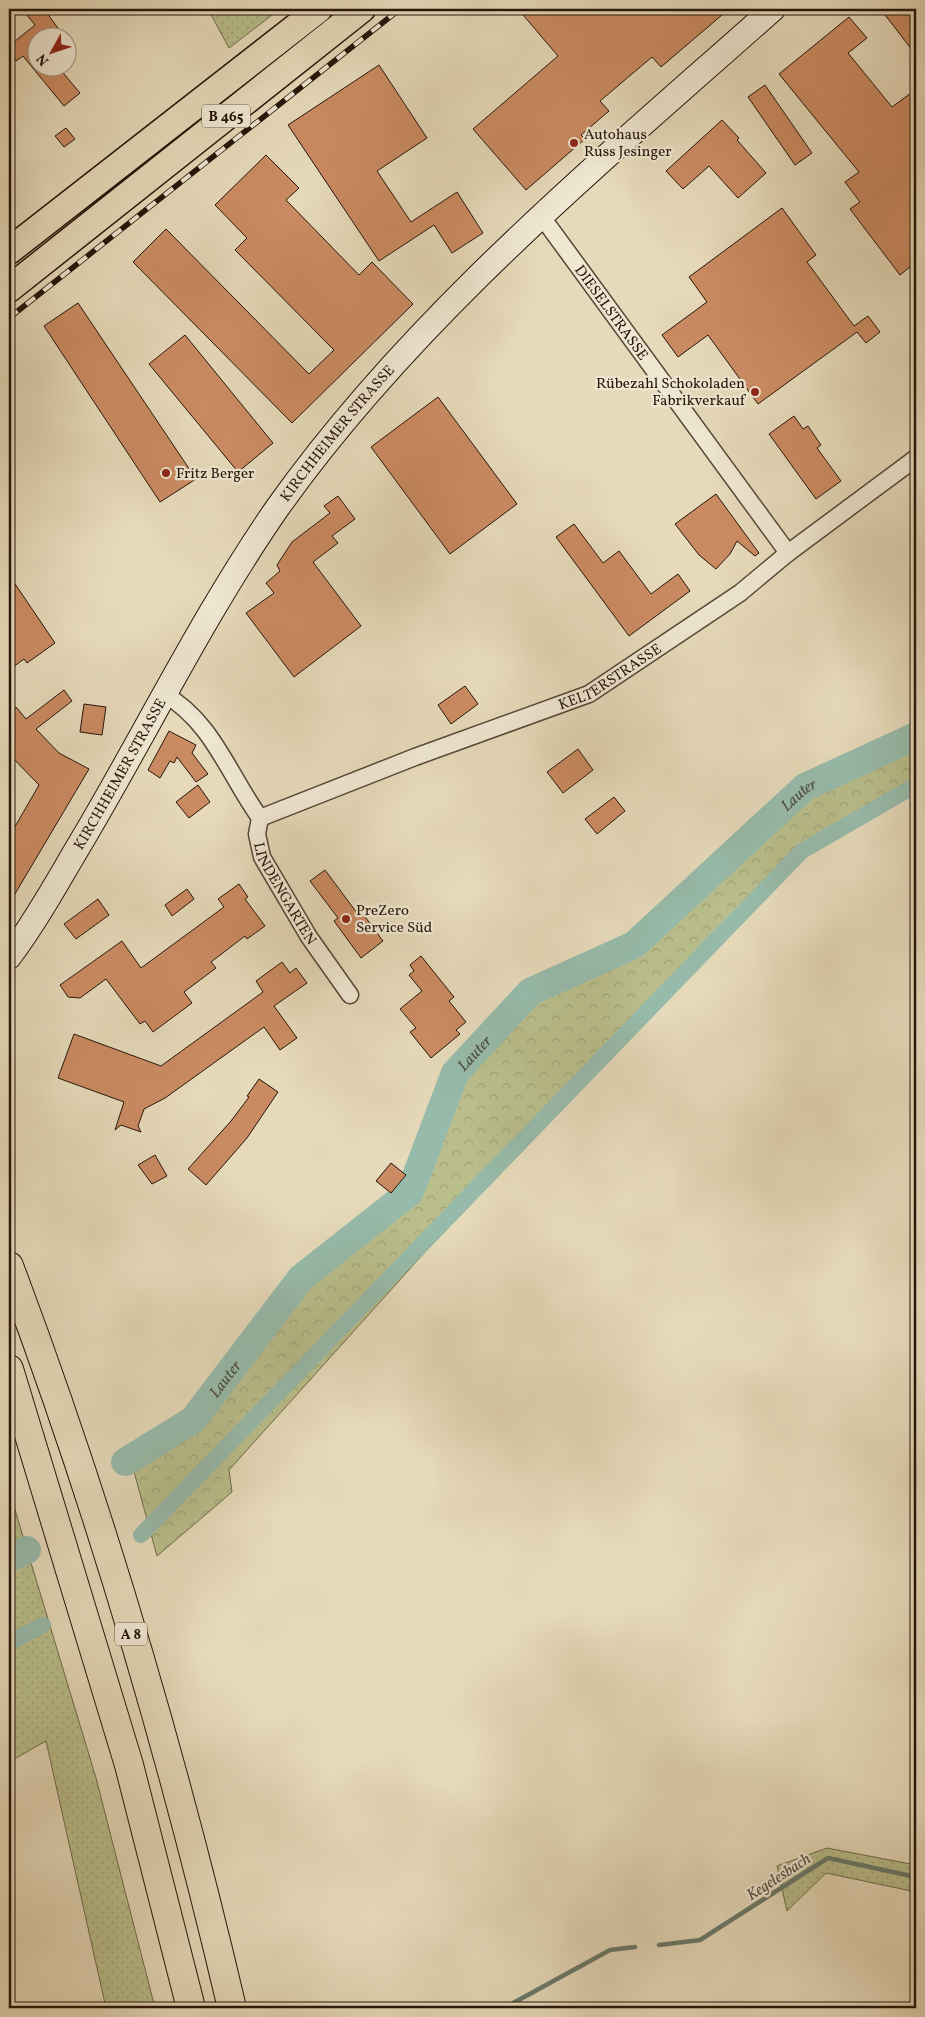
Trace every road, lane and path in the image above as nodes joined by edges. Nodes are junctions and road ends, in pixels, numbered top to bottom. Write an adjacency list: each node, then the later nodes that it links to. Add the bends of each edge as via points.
1 (319, 9): 5 (main road, B 465)
2 (362, 9): 6 (main road, B 465)
3 (773, 9): 4 (street, KIRCHHEIMER STRASSE)
4 (542, 217): 8 (street, DIESELSTRASSE); 9 (street, KIRCHHEIMER STRASSE, via 393,365 315,457 224,591)
5 (9, 251)
6 (9, 289)
7 (916, 458): 8 (street, KELTERSTRASSE)
8 (788, 553): 10 (street, KELTERSTRASSE, via 740,593 589,694 414,757)
9 (164, 694): 10 (street, LINDENGARTEN, via 180,703 205,730); 11 (street, KIRCHHEIMER STRASSE, via 109,795)
10 (260, 818): 12 (street, LINDENGARTEN, via 257,834 262,857 309,937)
11 (11, 954)
12 (350, 995)
13 (9, 1266): 16 (highway, A 8, via 43,1356 122,1603 166,1753)
14 (9, 1369): 15 (highway, A 8, via 128,1765)
15 (192, 2008)
16 (232, 2008)

